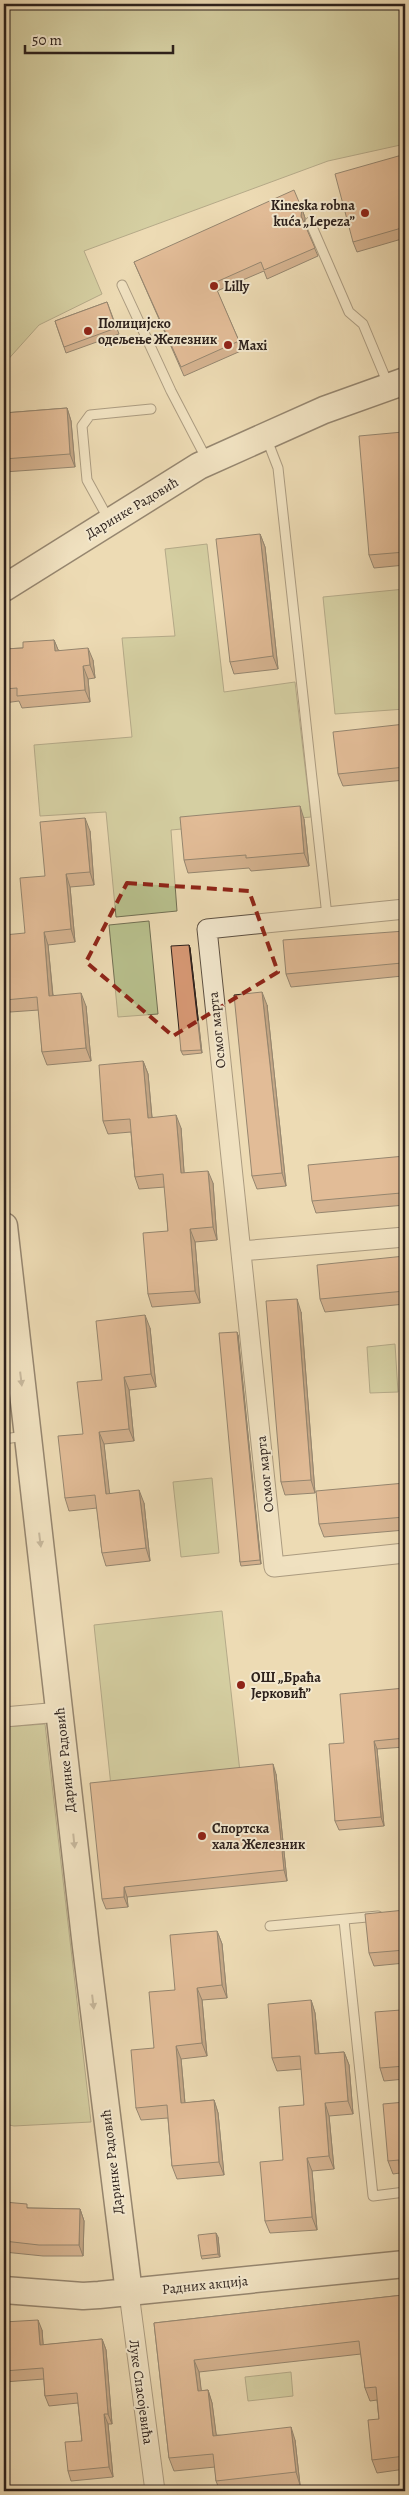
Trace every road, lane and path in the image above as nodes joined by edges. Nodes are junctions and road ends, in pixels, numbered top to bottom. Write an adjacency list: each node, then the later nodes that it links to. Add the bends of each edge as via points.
1 (310, 222): 3 (lane, Даринке Радовић, via 349,312 363,324)
2 (122, 285): 6 (lane)
3 (397, 384): 5 (street, Даринке Радовић)
4 (151, 409): 7 (lane, via 98,413 90,415 82,426 87,480)
5 (265, 435): 6 (street, Даринке Радовић); 10 (lane, via 278,468)
6 (208, 462): 7 (street, Даринке Радовић)
7 (109, 521): 8 (street, Даринке Радовић)
8 (4, 588)
9 (405, 909): 10 (street, Осмог марта)
10 (327, 916): 13 (street, Осмог марта, via 207,928)
11 (4, 1226): 14 (street, Даринке Радовић, one-way to 14)
12 (405, 1237): 13 (street)
13 (241, 1251): 15 (street, Осмог марта, via 274,1567)
14 (16, 1437): 16 (street, Даринке Радовић, one-way to 16)
15 (405, 1552)
16 (60, 1712): 17 (street); 24 (street, Даринке Радовић, one-way to 24)
17 (4, 1717)
18 (388, 1915): 19 (lane)
19 (344, 1920): 20 (lane); 21 (lane, via 373,2196)
20 (270, 1926)
21 (405, 2192)
22 (405, 2264): 24 (street, Радних акција)
23 (4, 2290): 24 (street, Радних акција, via 83,2296)
24 (129, 2293): 25 (street, Луке Спасојевића)
25 (155, 2491)

